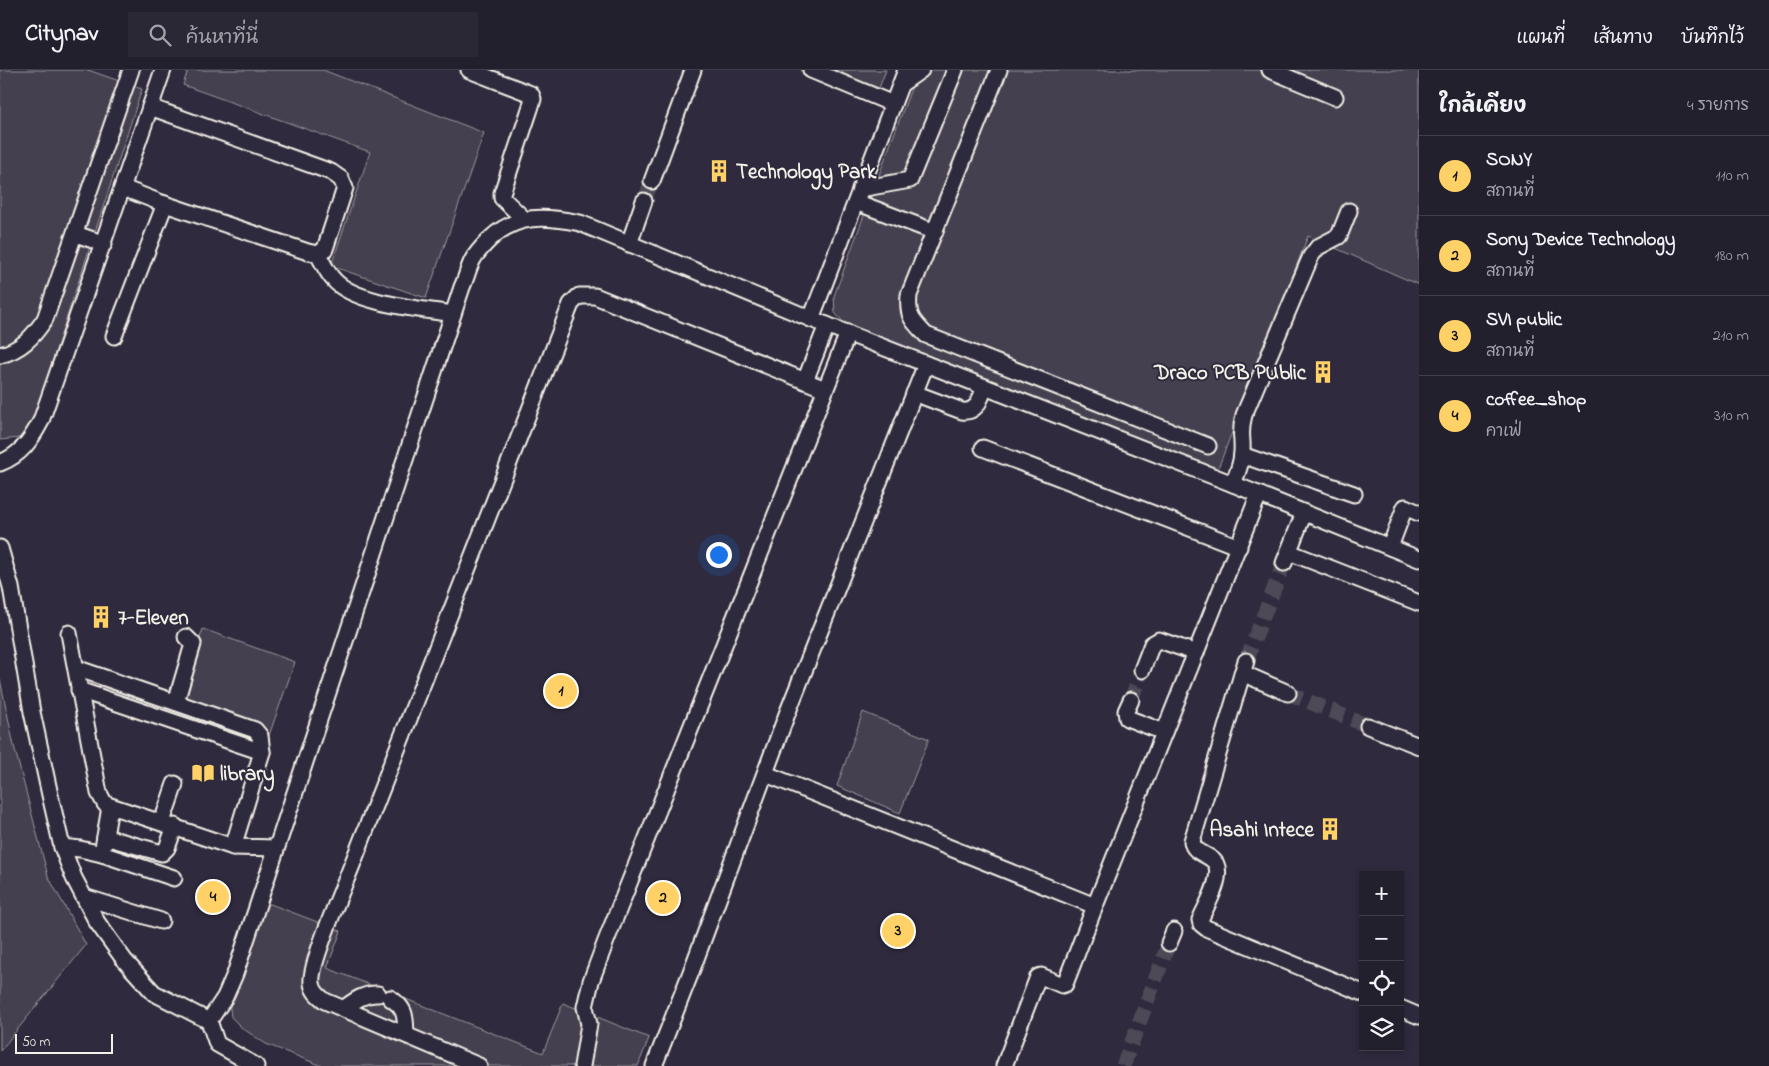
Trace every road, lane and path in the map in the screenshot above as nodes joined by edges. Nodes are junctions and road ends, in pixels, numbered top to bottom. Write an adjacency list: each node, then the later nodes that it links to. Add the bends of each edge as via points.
1 (131, 70): 23 (street)
2 (164, 70): 14 (street)
3 (693, 70): 15 (street)
4 (810, 70): 13 (street)
5 (921, 70): 11 (street)
6 (955, 70): 17 (street, via 910,180)
7 (999, 70): 22 (street)
8 (1270, 70): 10 (street)
9 (476, 72): 21 (street, via 531,94 533,99 502,193 502,198)
10 (1296, 75): 12 (street)
11 (903, 77): 13 (street)
12 (1335, 97)
13 (893, 104): 17 (street)
14 (150, 107): 16 (street); 26 (street, via 331,172 341,179 345,188 325,249)
15 (652, 181)
16 (124, 188): 19 (street); 24 (street)
17 (858, 196): 22 (street); 28 (street)
18 (644, 201): 25 (street)
19 (162, 203): 26 (street); 31 (street)
20 (1349, 212): 40 (street, via 1339,236 1318,247 1312,256 1244,415 1240,430)
21 (524, 220): 25 (street, via 558,218 580,223); 27 (street, via 508,225 482,247 472,261)
22 (935, 232): 38 (street, via 909,296 912,320 926,335)
23 (76, 234): 24 (street); 32 (street, via 45,319 37,332 26,343)
24 (104, 244): 41 (street, via 41,420 21,452)
25 (629, 244): 28 (street)
26 (318, 254): 27 (street, via 335,281 345,290 376,301)
27 (453, 314): 72 (street)
28 (811, 319): 29 (street)
29 (828, 325): 30 (street); 34 (street)
30 (848, 333): 33 (street); 36 (street)
31 (114, 336)
32 (0, 355)
33 (926, 364): 35 (street); 37 (street)
34 (804, 381): 36 (street); 79 (street, via 595,296 579,296 571,304 319,952 312,984 317,995)
35 (985, 387): 37 (street, via 976,407 968,411); 42 (street)
36 (826, 389): 86 (street, via 591,981 585,1006 589,1024)
37 (914, 393): 65 (street)
38 (1208, 446)
39 (983, 448): 47 (street)
40 (1242, 455): 42 (street); 44 (street)
41 (0, 464)
42 (1233, 484): 43 (street)
43 (1259, 494): 45 (street); 47 (street)
44 (1354, 494)
45 (1304, 513): 49 (street); 51 (street, via 1287,558)
46 (1419, 513): 49 (street, via 1404,507)
47 (1239, 547): 54 (street)
48 (0, 548): 71 (street, via 11,587 32,712)
49 (1390, 548): 50 (street)
50 (1419, 559)
51 (1419, 603)
52 (69, 633): 55 (street)
53 (186, 637): 60 (street, via 193,644)
54 (1196, 654): 56 (street, via 1159,640 1152,644); 62 (street)
55 (76, 668): 57 (street); 60 (street)
56 (1142, 670)
57 (79, 690): 64 (street); 67 (street, via 99,793)
58 (1288, 693): 78 (street, via 1244,667 1192,841 1194,848 1213,860 1218,874 1200,920 1206,928)
59 (1131, 700): 62 (street, via 1127,718)
60 (176, 702): 64 (street, via 255,730 260,736)
61 (1368, 726): 63 (street)
62 (1164, 732): 76 (street)
63 (1419, 746)
64 (262, 752): 70 (street)
65 (766, 774): 76 (street); 87 (street)
66 (175, 784): 68 (street)
67 (110, 807): 68 (street); 69 (street)
68 (168, 824): 69 (street, via 167,848 162,853); 70 (street)
69 (104, 837): 73 (street)
70 (233, 846): 72 (street)
71 (62, 847): 73 (street); 75 (street)
72 (276, 848): 82 (street, via 235,974)
73 (99, 853): 74 (street)
74 (174, 878)
75 (84, 897): 77 (street); 82 (street, via 97,922 125,961 154,993)
76 (1095, 906): 88 (street, via 1064,984 1038,977)
77 (161, 921)
78 (1359, 990)
79 (343, 1009): 83 (street); 83 (street, via 372,993 384,996 400,1004 405,1013)
80 (1404, 1010): 81 (street)
81 (1419, 1016)
82 (209, 1021): 84 (street, via 217,1044)
83 (406, 1035): 85 (street)
84 (256, 1066)
85 (479, 1066)
86 (582, 1066)
87 (654, 1066)
88 (1004, 1066)

